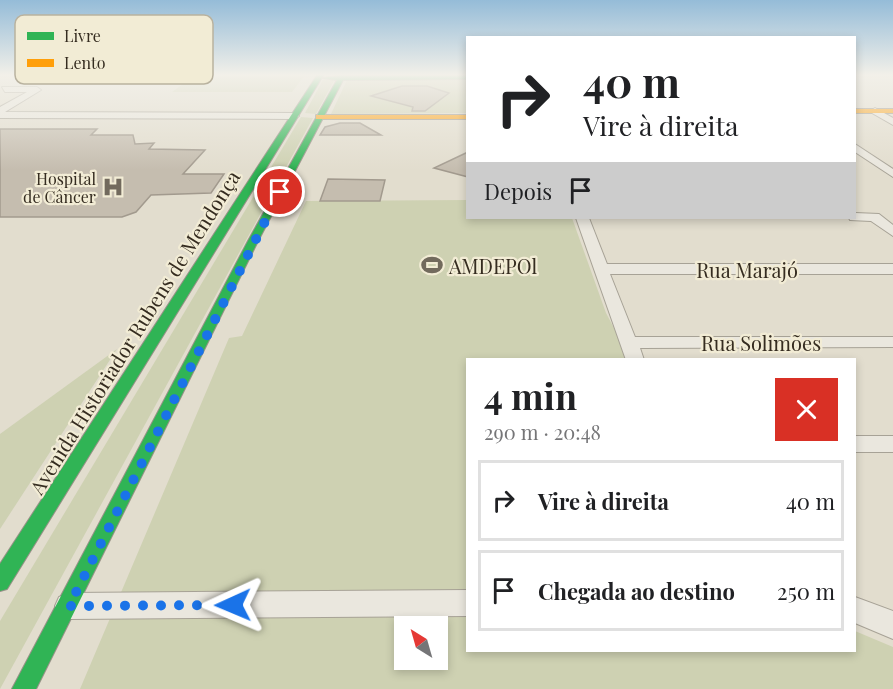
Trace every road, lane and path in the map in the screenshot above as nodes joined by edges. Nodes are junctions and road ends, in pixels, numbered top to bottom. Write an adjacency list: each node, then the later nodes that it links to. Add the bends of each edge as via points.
1 (300, 106): 7 (main road, Avenida Historiador Rubens de Mendonça)
2 (325, 106): 8 (main road)
3 (856, 111): 4 (main road)
4 (875, 111): 5 (main road); 10 (street)
5 (893, 111)
6 (0, 113): 7 (street)
7 (294, 116): 23 (main road, Avenida Historiador Rubens de Mendonça)
8 (319, 117): 9 (main road); 25 (main road)
9 (466, 117)
10 (893, 122)
11 (856, 148): 12 (street)
12 (893, 174)
13 (856, 217): 15 (street, via 874,217)
14 (582, 219): 16 (street)
15 (893, 232)
16 (601, 269): 17 (street, Rua Marajó); 20 (street)
17 (886, 269): 18 (street)
18 (893, 284)
19 (893, 342): 20 (street, Rua Solimões)
20 (632, 351)
21 (856, 444): 22 (street)
22 (893, 444)
23 (0, 582)
24 (466, 603): 25 (street)
25 (69, 606): 28 (main road)
26 (856, 610): 27 (street)
27 (893, 625)
28 (24, 689)

